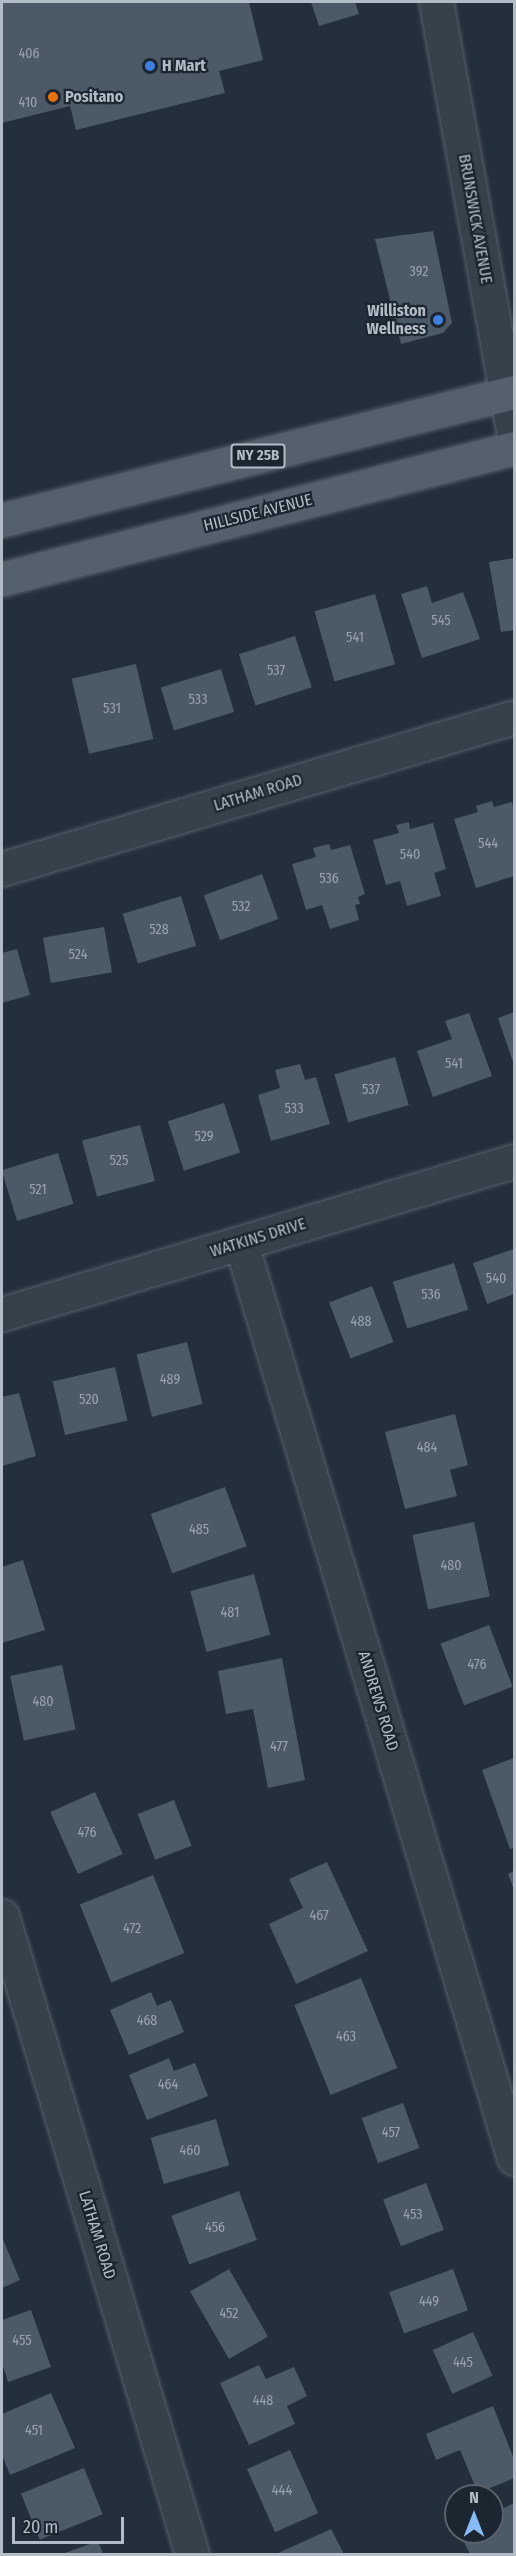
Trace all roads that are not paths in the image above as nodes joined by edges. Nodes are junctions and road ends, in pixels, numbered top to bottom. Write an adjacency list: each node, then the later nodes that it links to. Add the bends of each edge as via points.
1 (436, 2): 2 (street, BRUNSWICK AVENUE)
2 (511, 393): 3 (street, BRUNSWICK AVENUE); 5 (main road, NY 25B)
3 (514, 436)
4 (514, 448): 6 (main road, HILLSIDE AVENUE)
5 (2, 520)
6 (2, 579)
7 (514, 717): 8 (street, LATHAM ROAD)
8 (2, 869)
9 (514, 1161): 10 (street, WATKINS DRIVE)
10 (241, 1243): 11 (street, WATKINS DRIVE); 13 (street, ANDREWS ROAD)
11 (2, 1314)
12 (2, 1916): 14 (street, LATHAM ROAD)
13 (514, 2158)
14 (192, 2554)

